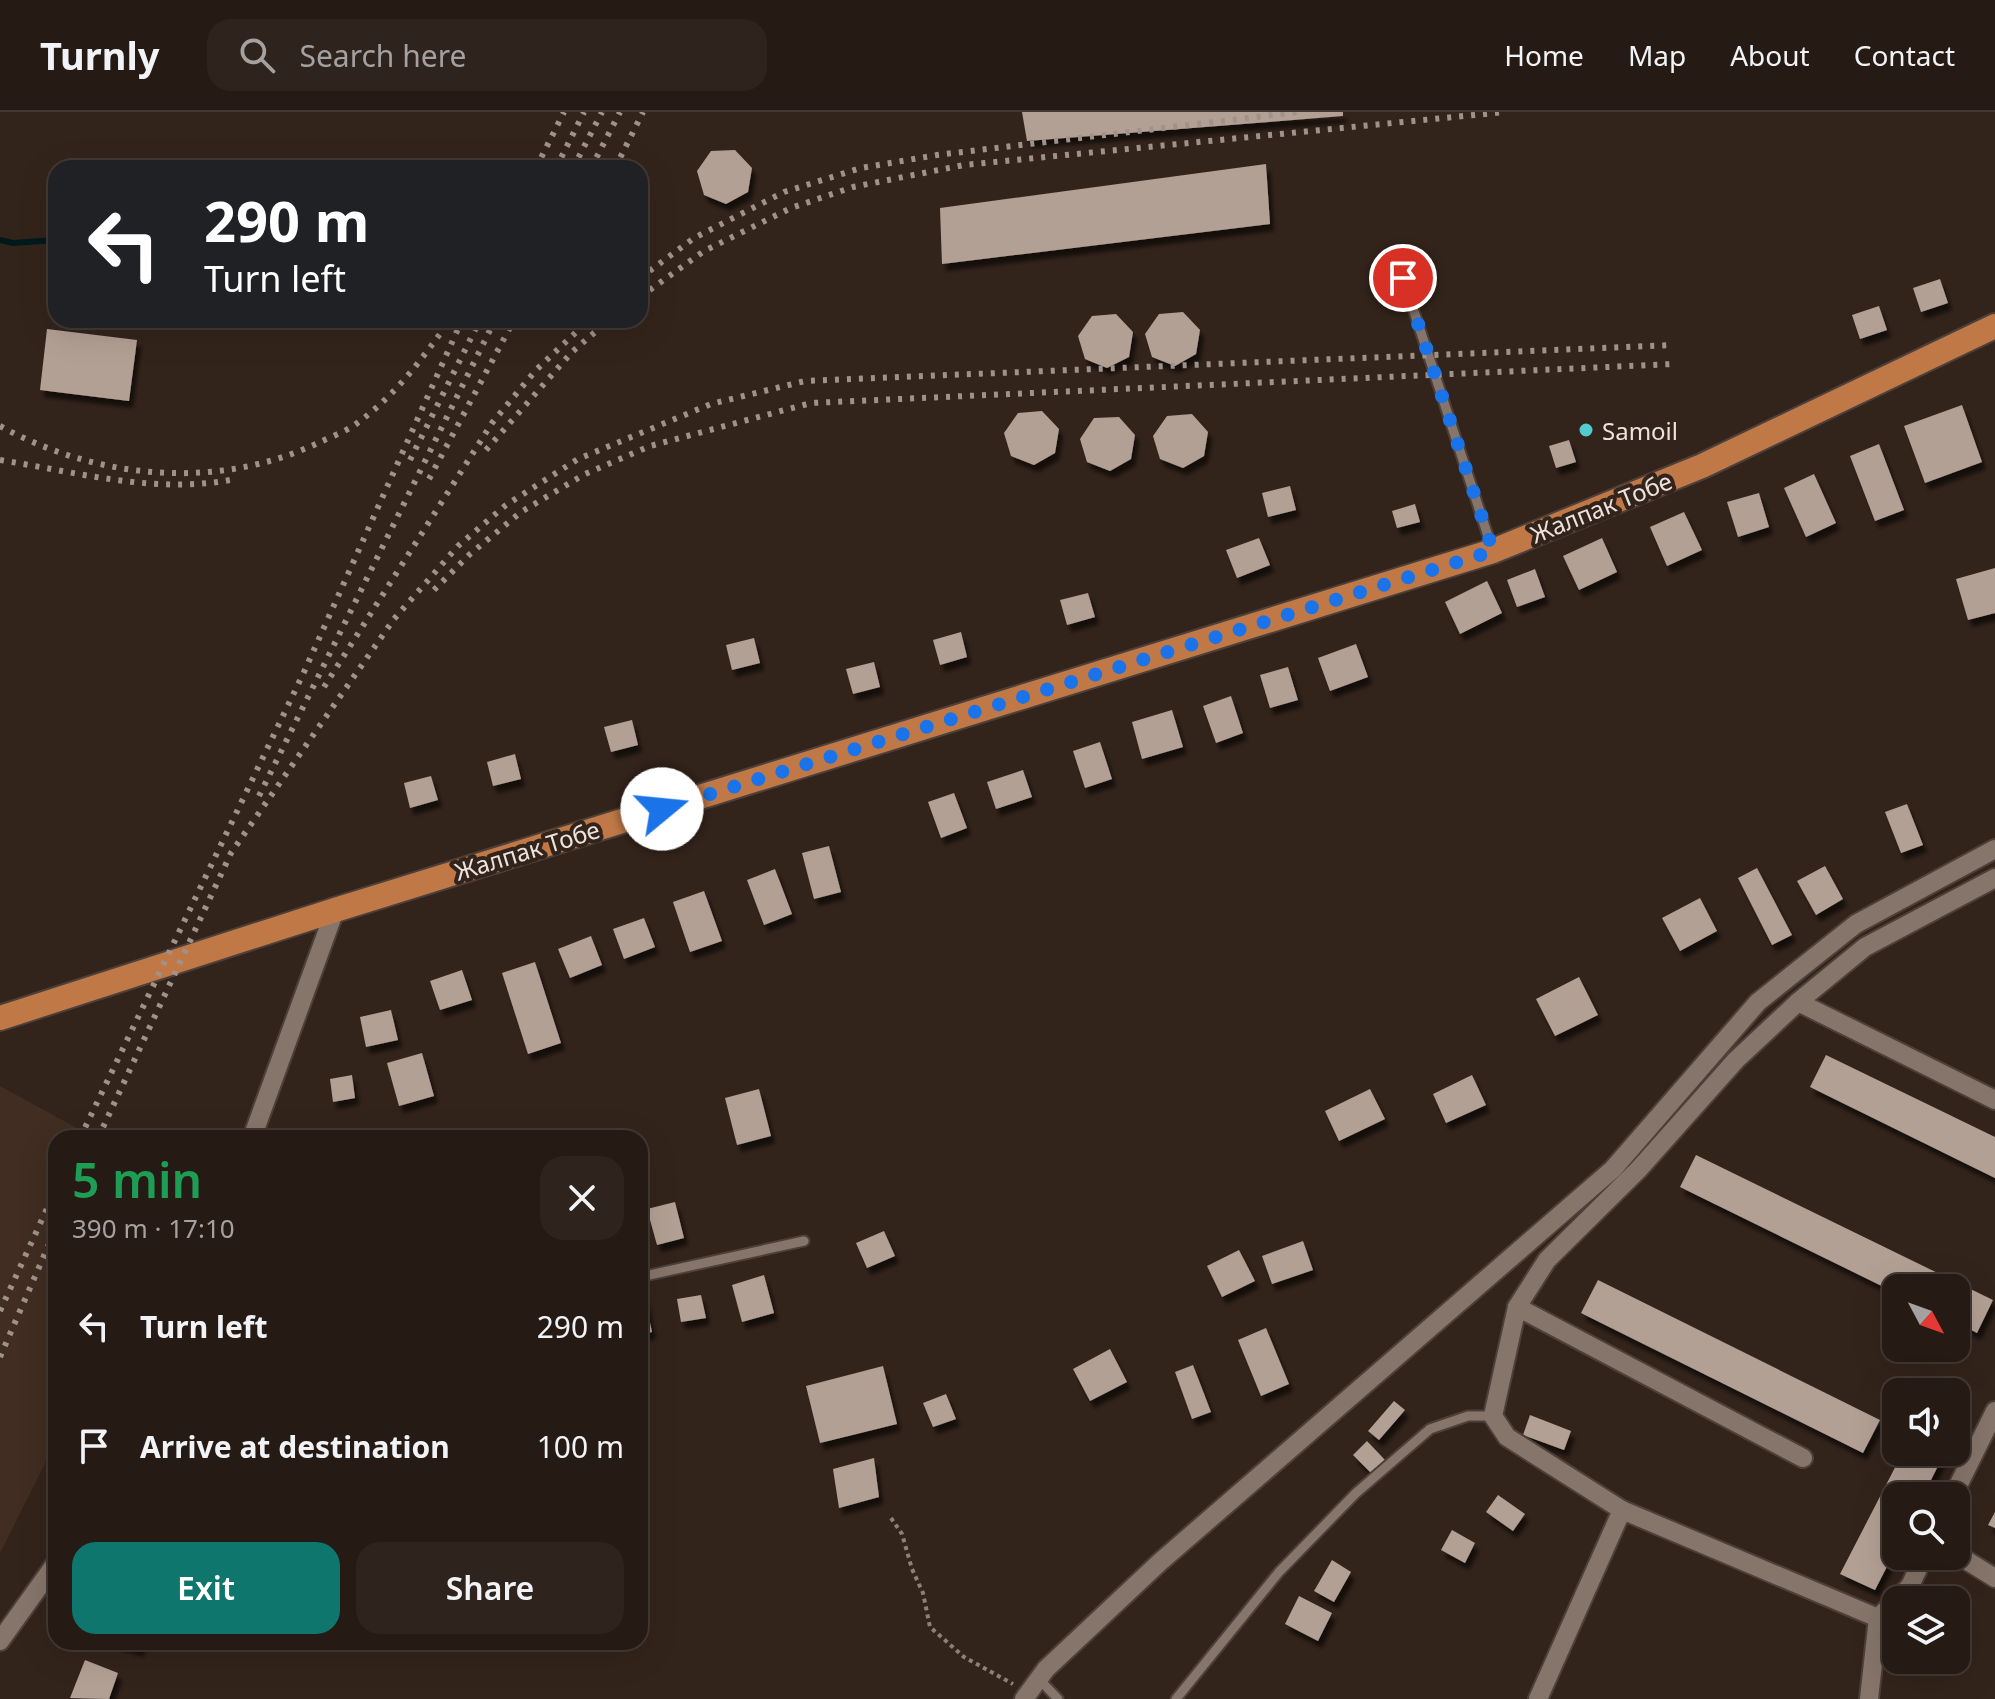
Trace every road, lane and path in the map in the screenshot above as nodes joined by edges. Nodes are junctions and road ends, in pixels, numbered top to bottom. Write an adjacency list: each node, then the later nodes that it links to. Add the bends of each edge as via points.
1 (1403, 278): 3 (lane)
2 (1995, 326): 3 (main road, Жалпак Тобе, via 1702,466)
3 (1493, 551): 6 (main road, Жалпак Тобе)
4 (1995, 849): 26 (street, via 1856,924 1758,1002 1613,1169 1160,1562)
5 (1995, 878): 7 (street, via 1865,947)
6 (335, 910): 8 (main road, Жалпак Тобе); 10 (street)
7 (1798, 1002): 9 (street); 13 (street, via 1547,1260)
8 (0, 1018)
9 (1995, 1100)
10 (255, 1130)
11 (804, 1241): 12 (lane)
12 (648, 1275)
13 (1517, 1307): 15 (street); 16 (street)
14 (1995, 1411): 17 (street)
15 (1493, 1416): 18 (street, via 1507,1437); 28 (lane, via 1468,1416 1430,1429 1356,1493 1279,1572)
16 (1803, 1458)
17 (1960, 1482)
18 (1622, 1510): 24 (street); 29 (street)
19 (891, 1518): 26 (path, via 902,1534 930,1627 964,1657)
20 (1970, 1563): 23 (street)
21 (1917, 1570): 24 (street, via 1910,1586)
22 (48, 1574): 25 (street)
23 (1995, 1578)
24 (1878, 1618): 30 (street)
25 (0, 1641)
26 (1031, 1690): 27 (lane)
27 (1058, 1699)
28 (1176, 1699)
29 (1538, 1699)
30 (1869, 1699)

